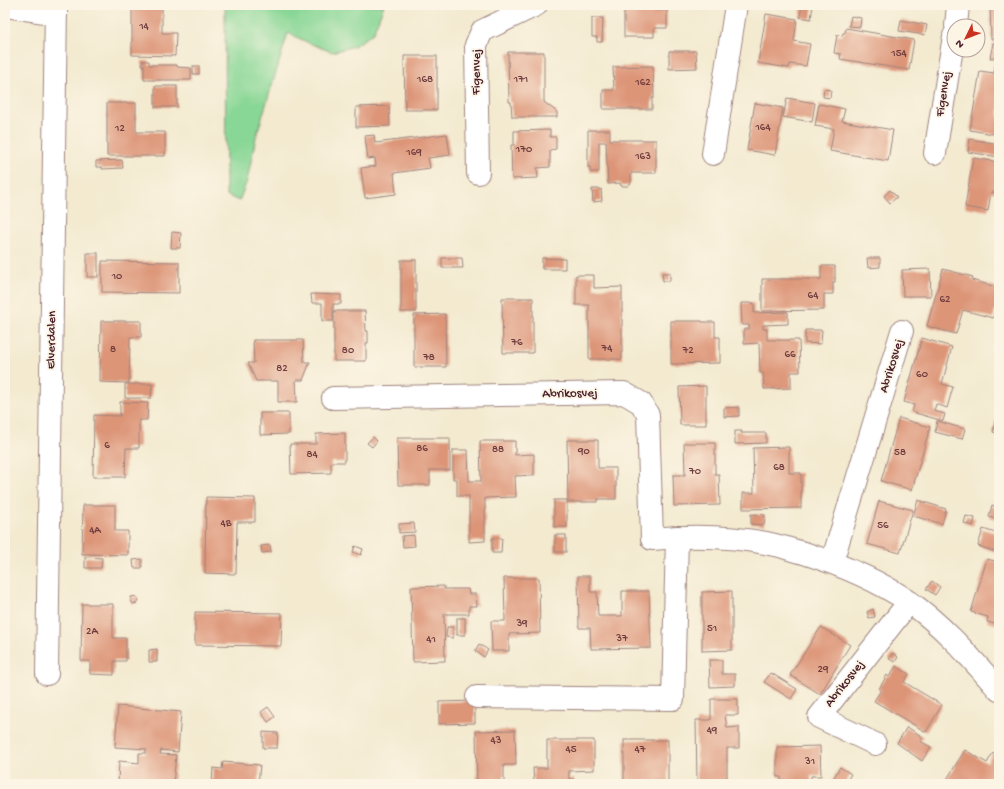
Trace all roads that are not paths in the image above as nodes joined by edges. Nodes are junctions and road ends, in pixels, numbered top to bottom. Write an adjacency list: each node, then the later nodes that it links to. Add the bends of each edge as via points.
1 (536, 5): 10 (street, Figenvej, via 482,31 476,45)
2 (736, 5): 9 (street)
3 (958, 5): 6 (street)
4 (5, 6): 5 (street)
5 (56, 9): 16 (street, Elverdalen)
6 (957, 18)
7 (950, 58): 8 (street, Figenvej)
8 (935, 153)
9 (713, 154)
10 (478, 173)
11 (902, 331): 14 (street, Abrikosvej)
12 (333, 398): 13 (street, Abrikosvej, via 624,393 641,403 648,415 652,539)
13 (677, 537): 14 (street, Abrikosvej, via 729,538 776,545); 18 (street, via 674,699)
14 (832, 562): 15 (street, Abrikosvej, via 872,579)
15 (909, 602): 17 (street, Abrikosvej, via 962,648); 19 (street, Abrikosvej, via 819,717)
16 (47, 674)
17 (999, 690)
18 (476, 697)
19 (875, 744)

